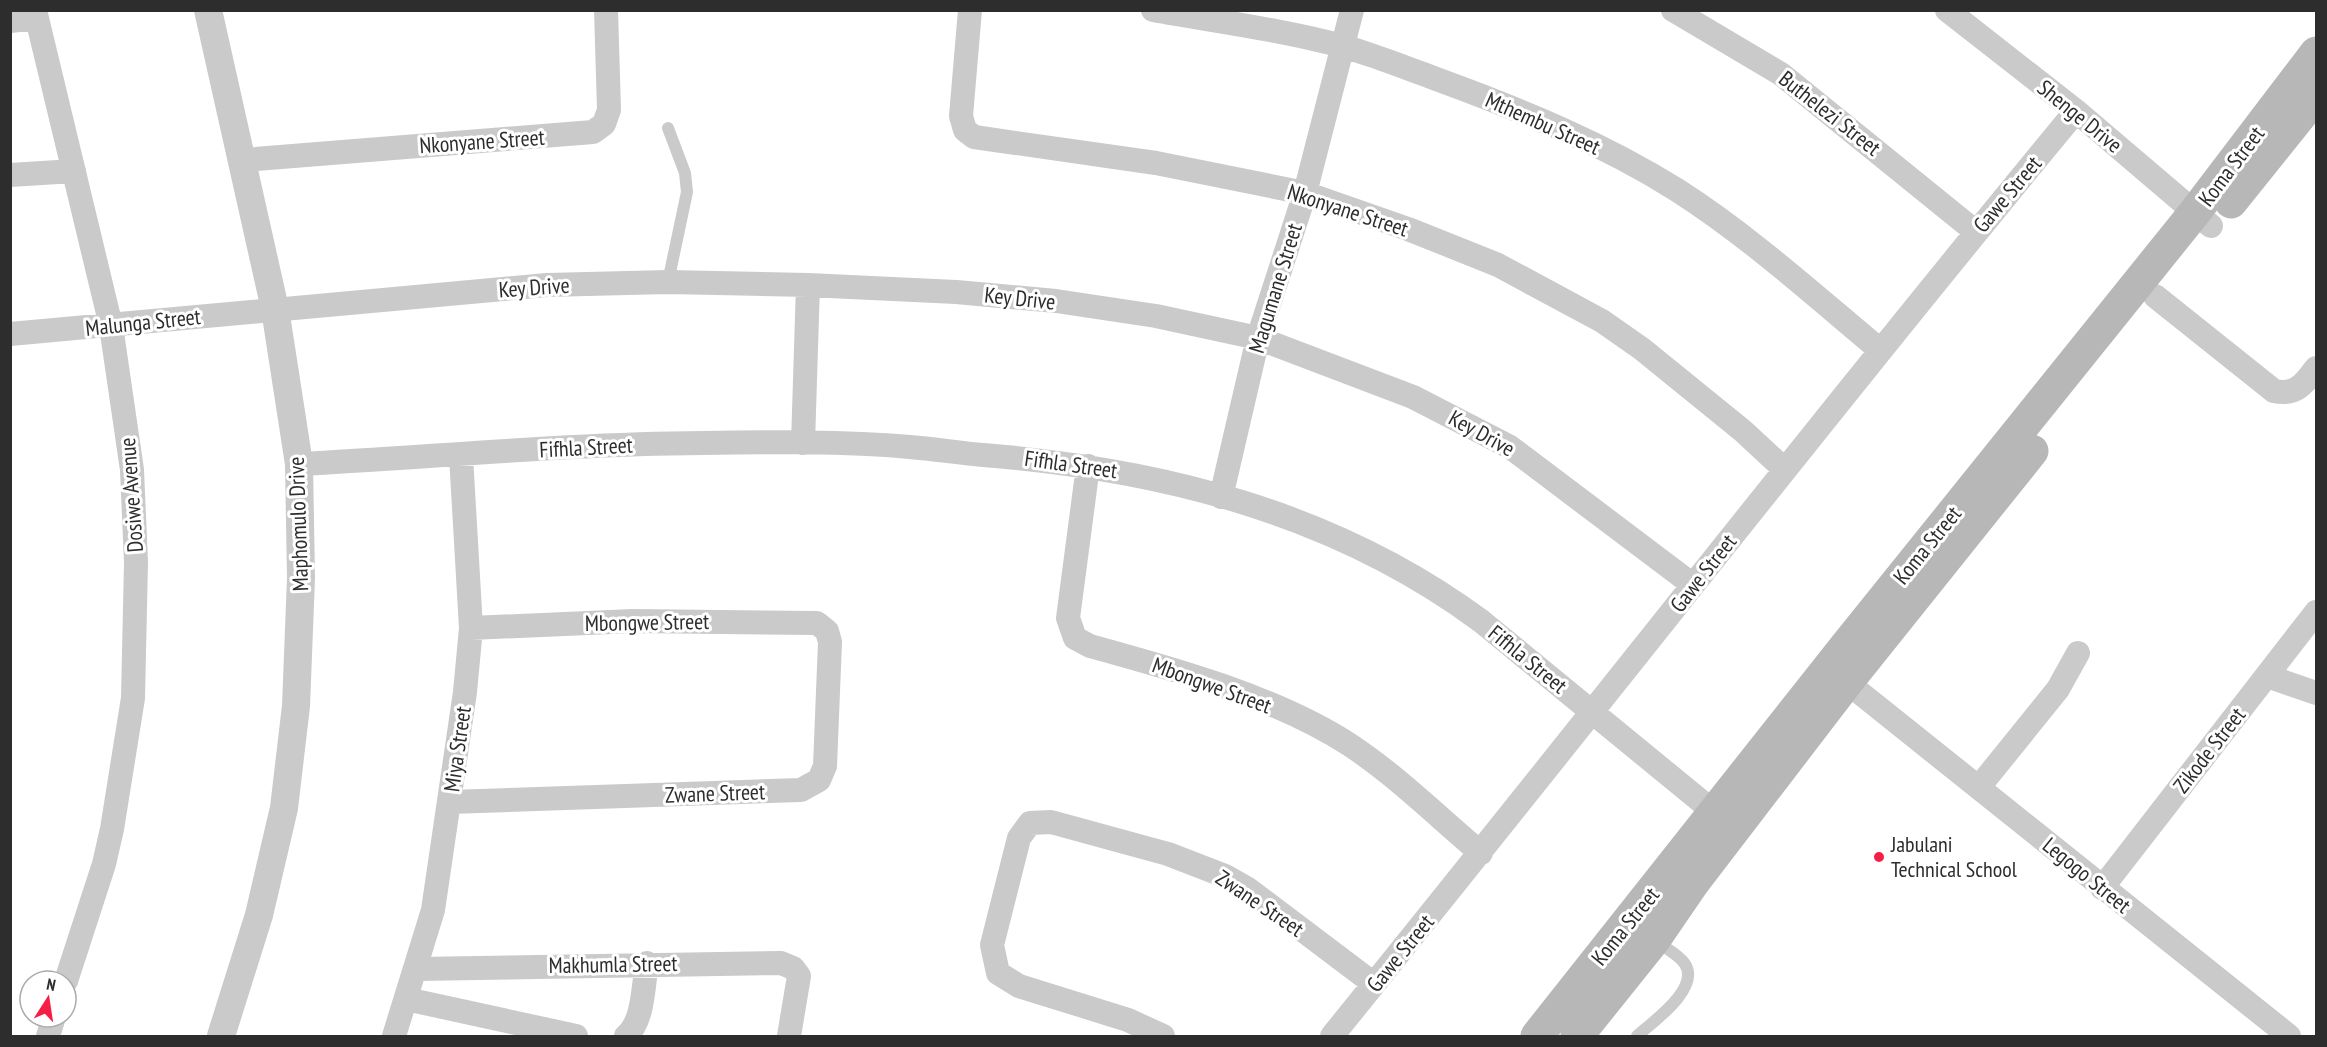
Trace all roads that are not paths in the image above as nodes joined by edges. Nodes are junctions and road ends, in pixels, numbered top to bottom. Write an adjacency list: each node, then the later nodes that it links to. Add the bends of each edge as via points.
1 (208, 10): 15 (street, Maphomulo Drive)
2 (606, 10): 15 (street, Nkonyane Street, via 609,111 604,124 593,132)
3 (970, 10): 18 (street, Nkonyane Street, via 961,116 965,130 974,138 1156,163)
4 (1153, 10): 10 (street, Mthembu Street)
5 (1352, 10): 10 (street, Magumane Street)
6 (1673, 10): 20 (street, Buthelezi Street, via 1781,74)
7 (1947, 10): 13 (street, Shenge Drive)
8 (36, 14): 9 (street); 16 (street, Dosiwe Avenue)
9 (10, 21)
10 (1342, 46): 18 (street, Magumane Street); 28 (street, Mthembu Street, via 1530,114 1650,175 1733,229)
11 (2316, 53): 19 (main road, Koma Street)
12 (2316, 96): 19 (main road, Koma Street)
13 (2076, 111): 19 (street, Shenge Drive); 20 (street, Gawe Street)
14 (668, 128): 21 (lane, via 685,173 687,192)
15 (243, 160): 24 (street, Maphomulo Drive)
16 (74, 171): 17 (street); 25 (street, Dosiwe Avenue)
17 (10, 175)
18 (1305, 193): 27 (street, Magumane Street); 34 (street, Nkonyane Street, via 1498,265 1602,321 1682,380)
19 (2203, 219): 23 (main road, Koma Street); 41 (main road, Koma Street)
20 (1976, 232): 28 (street, Gawe Street)
21 (668, 282): 22 (street, Key Drive); 24 (street, Key Drive, via 547,285)
22 (808, 285): 27 (street, Key Drive, via 1056,301 1156,316); 30 (street)
23 (2155, 296): 29 (street, via 2274,391 2289,393 2298,389); 41 (main road, Koma Street)
24 (275, 309): 25 (street, Malunga Street); 32 (street, Maphomulo Drive)
25 (111, 326): 26 (street, Malunga Street); 52 (street, Dosiwe Avenue, via 132,470 135,666 112,829)
26 (10, 334)
27 (1258, 338): 35 (street, Magumane Street); 36 (street, Key Drive, via 1413,397 1510,447)
28 (1880, 350): 34 (street, Gawe Street)
29 (2316, 368)
30 (803, 443): 31 (street, Fifhla Street, via 636,444); 33 (street, Fifhla Street, via 909,446)
31 (461, 456): 32 (street, Fifhla Street); 39 (street, Miya Street)
32 (299, 464): 56 (street, Maphomulo Drive, via 302,578 297,684 284,808 259,915)
33 (1088, 466): 35 (street, Fifhla Street, via 1139,474); 48 (street, Mbongwe Street, via 1068,618 1075,638 1083,644 1211,681 1329,733 1364,755)
34 (1785, 470): 36 (street, Gawe Street)
35 (1221, 497): 44 (street, Fifhla Street, via 1269,510 1364,548 1439,590)
36 (1693, 585): 44 (street, Gawe Street)
37 (2316, 612): 42 (street, Zikode Street)
38 (822, 626): 39 (street, Mbongwe Street, via 802,622 633,621); 46 (street, Zwane Street, via 830,642 825,766 822,777 809,788)
39 (471, 628): 46 (street, Miya Street)
40 (2078, 653): 45 (street, via 2058,689)
41 (1838, 675): 45 (street, Legogo Street); 47 (main road, Koma Street)
42 (2267, 676): 43 (street); 49 (street, Zikode Street)
43 (2316, 693)
44 (1593, 712): 47 (street, Fifhla Street); 48 (street, Gawe Street)
45 (1979, 786): 49 (street, Legogo Street)
46 (450, 802): 53 (street, Miya Street, via 437,890)
47 (1725, 822): 50 (main road, Koma Street)
48 (1481, 853): 54 (street, Gawe Street)
49 (2102, 888): 66 (street, Legogo Street)
50 (1640, 932): 63 (main road, Koma Street); 64 (main road, Koma Street); 65 (lane, via 1684,962 1688,974 1678,998)
51 (647, 963): 53 (street, Makhumla Street); 59 (street, via 638,1018); 60 (street, Makhumla Street, via 772,962 793,968 799,981)
52 (70, 969)
53 (417, 969): 55 (street, Miya Street)
54 (1374, 984): 61 (street, Zwane Street, via 1218,872 1051,822 1030,823 1019,838 992,945 998,973 1019,986 1128,1020); 62 (street, Gawe Street)
55 (406, 999): 57 (street, Miya Street); 58 (street)
56 (221, 1036)
57 (394, 1036)
58 (576, 1036)
59 (626, 1036)
60 (789, 1036)
61 (1163, 1036)
62 (1332, 1036)
63 (1537, 1036)
64 (1577, 1036)
65 (1636, 1036)
66 (2289, 1036)

